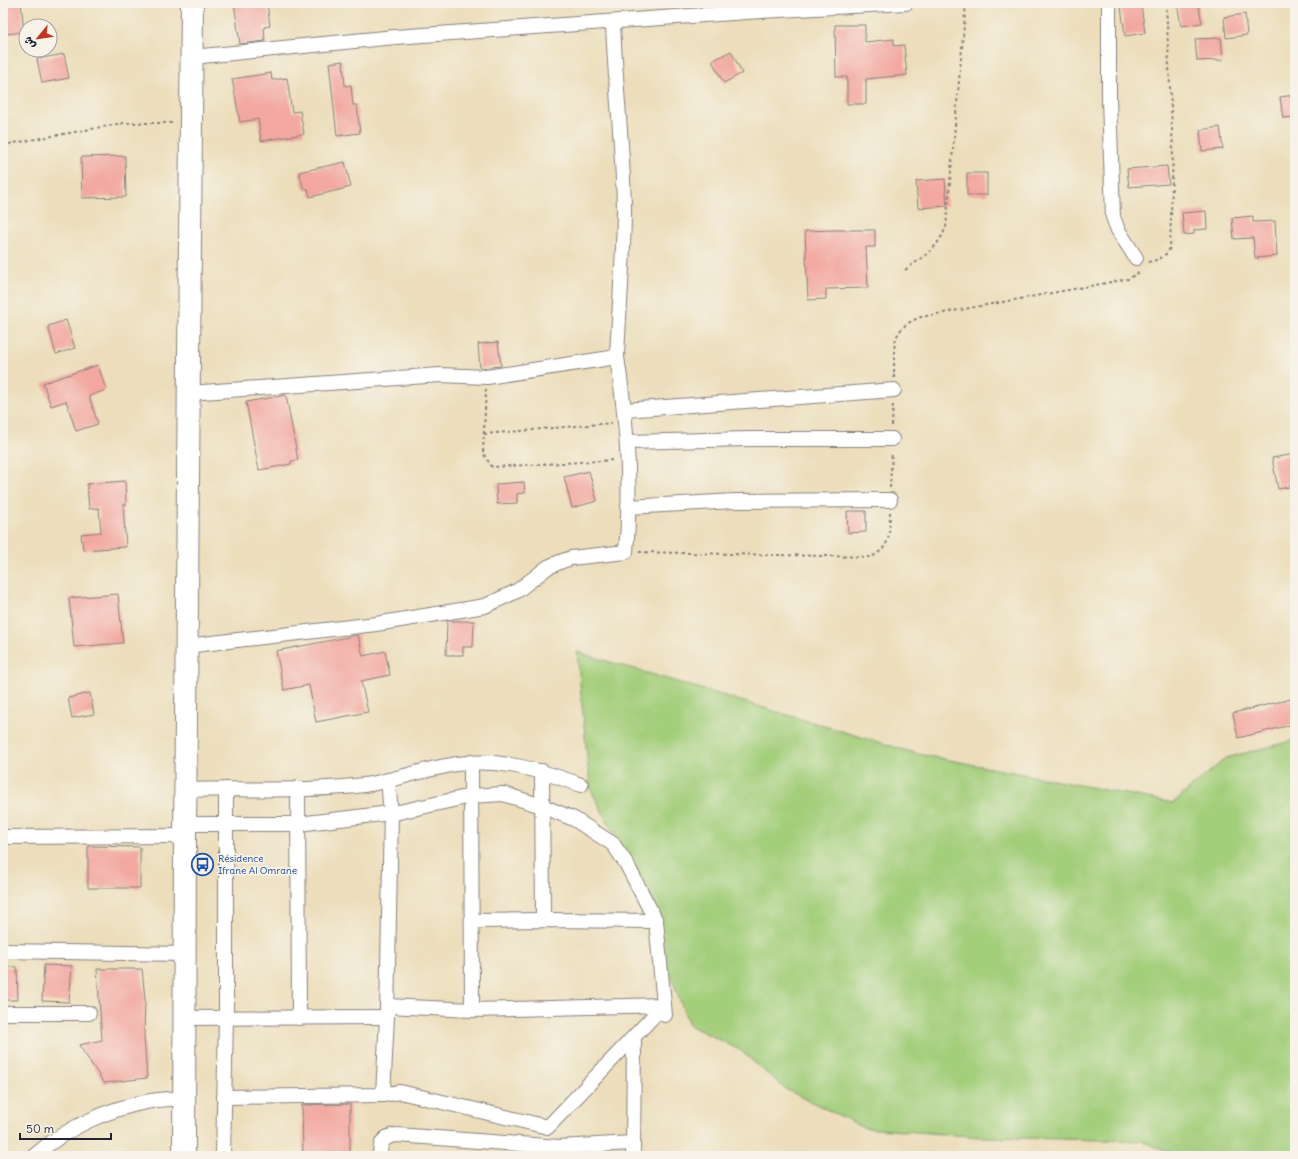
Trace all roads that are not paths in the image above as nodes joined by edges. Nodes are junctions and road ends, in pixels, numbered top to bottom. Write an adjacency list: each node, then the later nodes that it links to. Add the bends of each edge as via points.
1 (192, 3): 5 (highway)
2 (906, 3): 4 (street)
3 (1109, 3): 6 (street, via 1113,217)
4 (613, 22): 5 (street, via 395,37); 7 (street, via 624,209)
5 (192, 57): 9 (highway)
6 (1136, 258)
7 (617, 357): 9 (street, via 487,377 432,376); 10 (street)
8 (894, 390): 10 (street)
9 (189, 393): 15 (highway)
10 (626, 416): 12 (street)
11 (892, 439): 12 (street)
12 (627, 442): 14 (street)
13 (890, 500): 14 (street, via 735,501)
14 (628, 507): 15 (street, via 626,552 571,558 560,562 548,567 517,591 485,606 376,624)
15 (186, 646): 22 (highway)
16 (471, 762): 17 (street, via 505,764); 18 (street); 23 (street)
17 (542, 771): 19 (street); 24 (street)
18 (388, 780): 21 (street, via 363,785); 25 (street)
19 (581, 785)
20 (226, 788): 21 (street); 22 (street); 26 (street)
21 (298, 788): 27 (street)
22 (185, 790): 28 (highway)
23 (471, 796): 24 (street, via 503,794); 25 (street); 31 (street)
24 (542, 806): 30 (street); 32 (street, via 574,819 613,844 626,862)
25 (391, 813): 27 (street); 37 (street)
26 (226, 824): 27 (street); 28 (street); 41 (street)
27 (298, 824): 42 (street)
28 (185, 830): 29 (street); 34 (highway)
29 (3, 837)
30 (543, 920): 31 (street); 32 (street)
31 (472, 921): 35 (street)
32 (656, 921): 36 (street)
33 (3, 951): 34 (street)
34 (185, 954): 40 (highway)
35 (472, 1010): 36 (street); 37 (street)
36 (664, 1010): 43 (street)
37 (387, 1012): 42 (street); 44 (street)
38 (3, 1013): 39 (street)
39 (89, 1013)
40 (184, 1018): 41 (street); 46 (highway)
41 (226, 1018): 42 (street); 45 (street)
42 (299, 1018)
43 (634, 1037): 44 (street, via 548,1127 400,1092); 47 (street)
44 (384, 1095): 45 (street)
45 (224, 1097): 50 (street)
46 (185, 1098): 48 (street, via 150,1101 113,1111 83,1123 52,1141); 49 (highway)
47 (633, 1149): 51 (street, via 559,1147 391,1135 382,1142)
48 (34, 1156)
49 (184, 1156)
50 (223, 1156)
51 (380, 1156)

